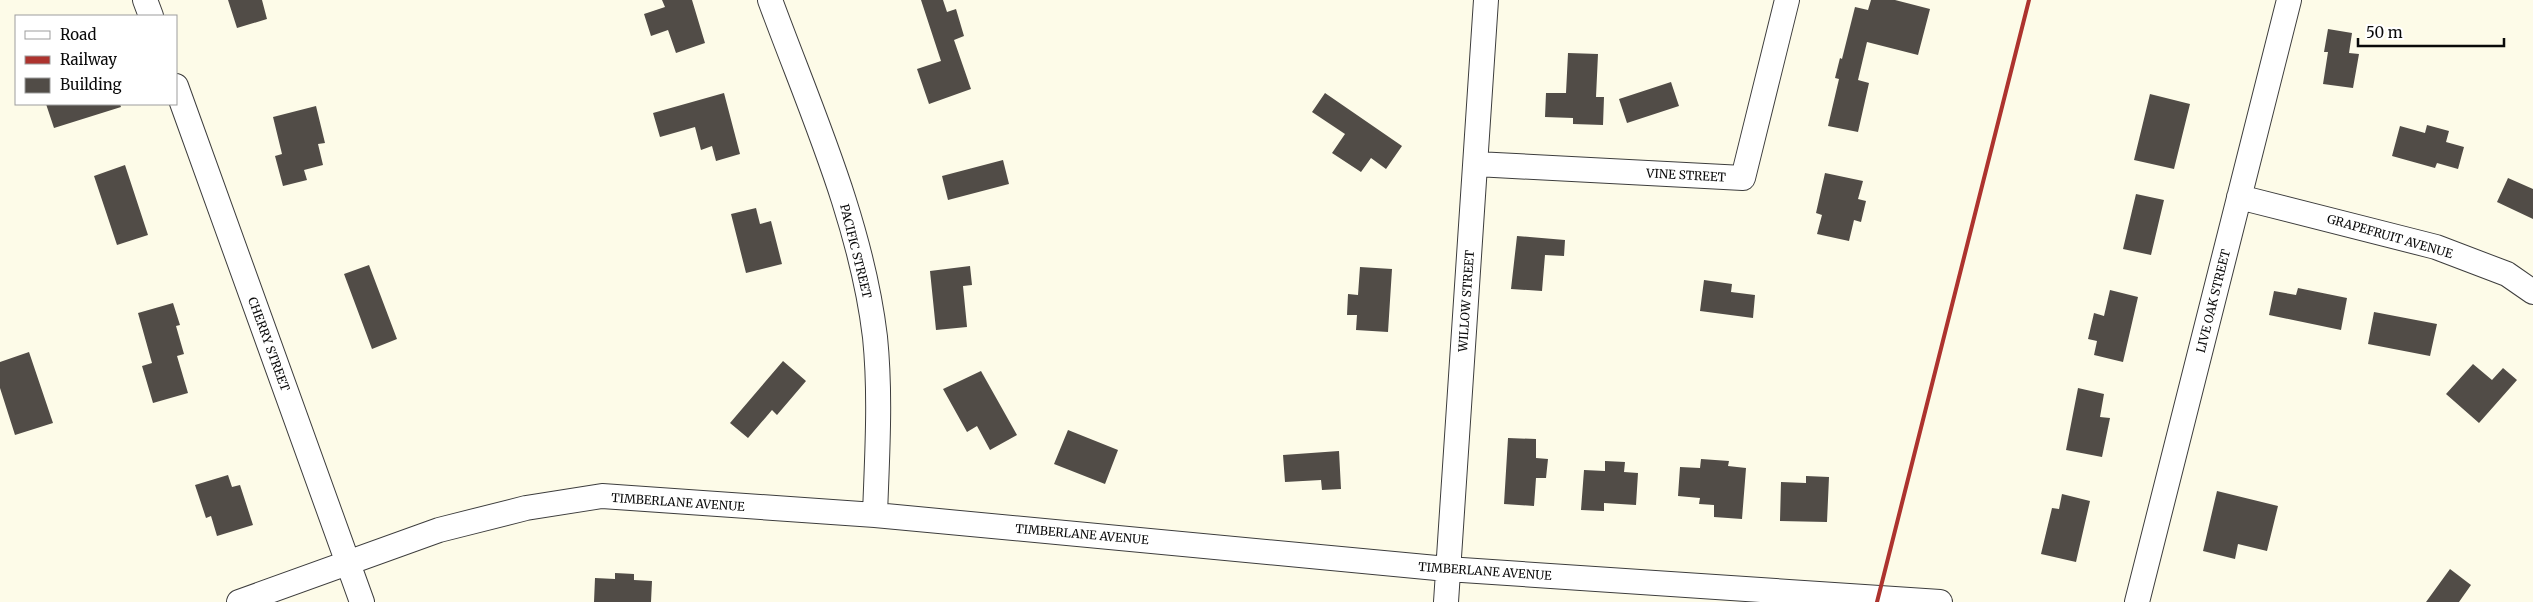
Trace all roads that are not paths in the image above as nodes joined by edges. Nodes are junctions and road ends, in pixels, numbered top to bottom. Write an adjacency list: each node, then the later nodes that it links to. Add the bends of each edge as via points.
1 (145, 0): 6 (street)
2 (770, 0): 11 (street, PACIFIC STREET, via 847,210 864,277 875,336 878,389)
3 (1486, 0): 8 (street, WILLOW STREET)
4 (1786, 0): 8 (street, VINE STREET, via 1742,178)
5 (2289, 0): 9 (street, LIVE OAK STREET)
6 (151, 15)
7 (178, 92): 12 (street, CHERRY STREET)
8 (1476, 164): 13 (street, WILLOW STREET)
9 (2239, 197): 10 (street, GRAPEFRUIT AVENUE, via 2436,247 2507,274); 18 (street, LIVE OAK STREET)
10 (2533, 292)
11 (875, 515): 12 (street, TIMBERLANE AVENUE, via 602,496 526,508 439,530); 13 (street, TIMBERLANE AVENUE)
12 (348, 563): 14 (street, TIMBERLANE AVENUE); 15 (street, CHERRY STREET)
13 (1448, 569): 16 (street, WILLOW STREET); 17 (street, TIMBERLANE AVENUE)
14 (239, 602)
15 (362, 602)
16 (1446, 602)
17 (1940, 602)
18 (2137, 602)

